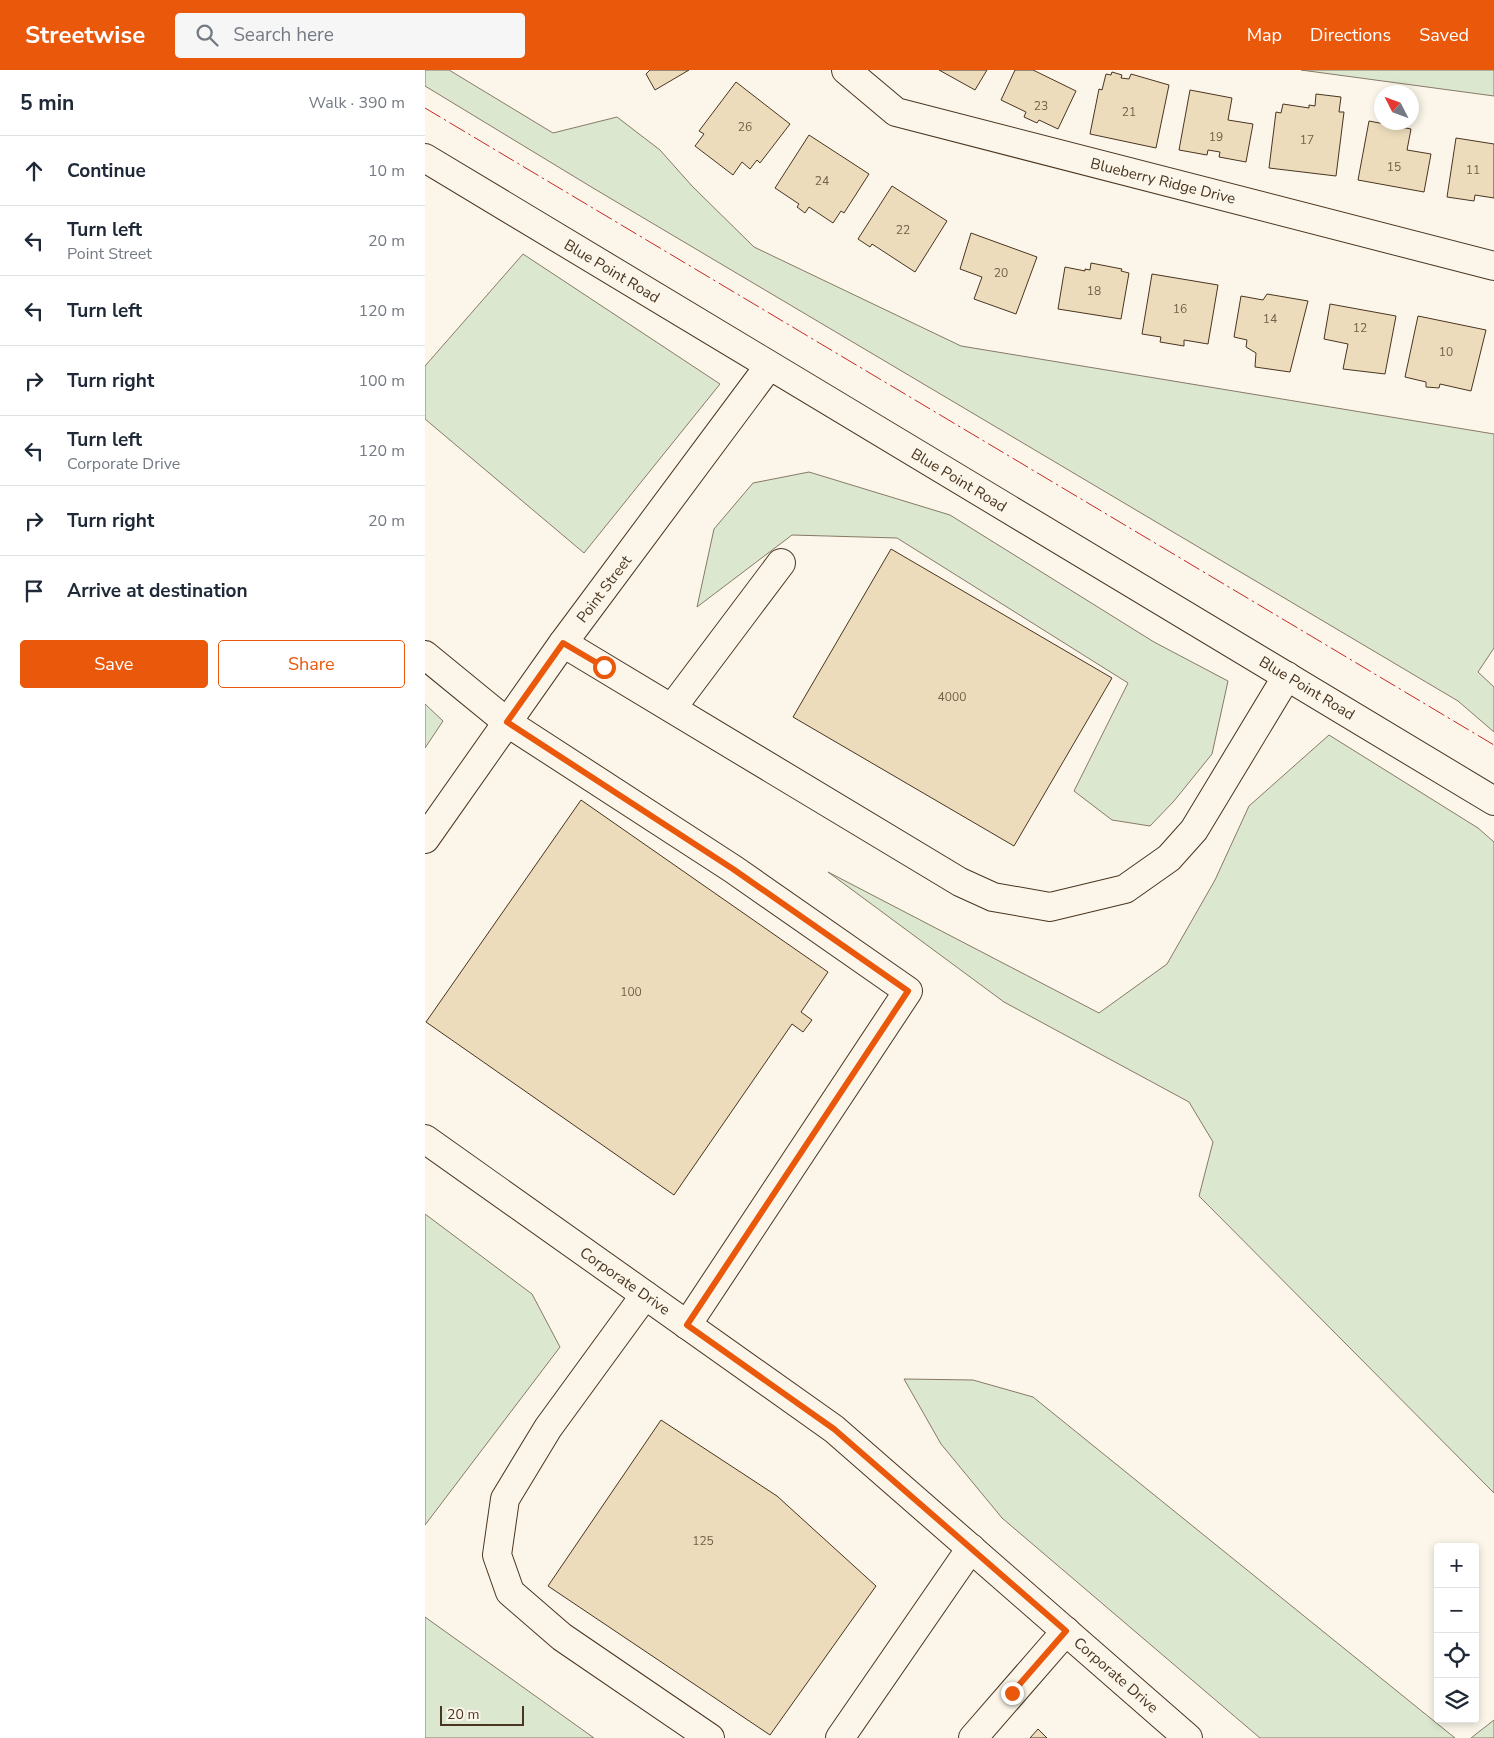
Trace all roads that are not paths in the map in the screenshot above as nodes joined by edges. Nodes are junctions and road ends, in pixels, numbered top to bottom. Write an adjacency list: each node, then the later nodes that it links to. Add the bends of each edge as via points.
1 (846, 70): 3 (street, Blueberry Ridge Drive, via 897,112)
2 (425, 158): 4 (street, Blue Point Road)
3 (1494, 266)
4 (769, 366): 6 (street, Point Street); 8 (street, Blue Point Road)
5 (781, 563): 9 (street)
6 (563, 643): 9 (street); 10 (street, Point Street)
7 (425, 655): 10 (street)
8 (1287, 676): 9 (street, via 1194,830 1169,858 1125,889 1050,908 993,897 960,882); 11 (street, Blue Point Road)
9 (672, 708)
10 (507, 722): 12 (street, Point Street); 15 (street, via 733,869 908,991)
11 (1494, 801)
12 (425, 838)
13 (425, 1139): 14 (street, Corporate Drive)
14 (645, 1295): 15 (street, Corporate Drive); 18 (street, via 548,1428 505,1499 497,1555 509,1592 562,1637)
15 (687, 1325): 16 (street, Corporate Drive, via 834,1429)
16 (971, 1548): 17 (street, Corporate Drive); 19 (street)
17 (1066, 1631): 20 (street); 21 (street, Corporate Drive)
18 (710, 1738)
19 (840, 1738)
20 (973, 1738)
21 (1189, 1738)

